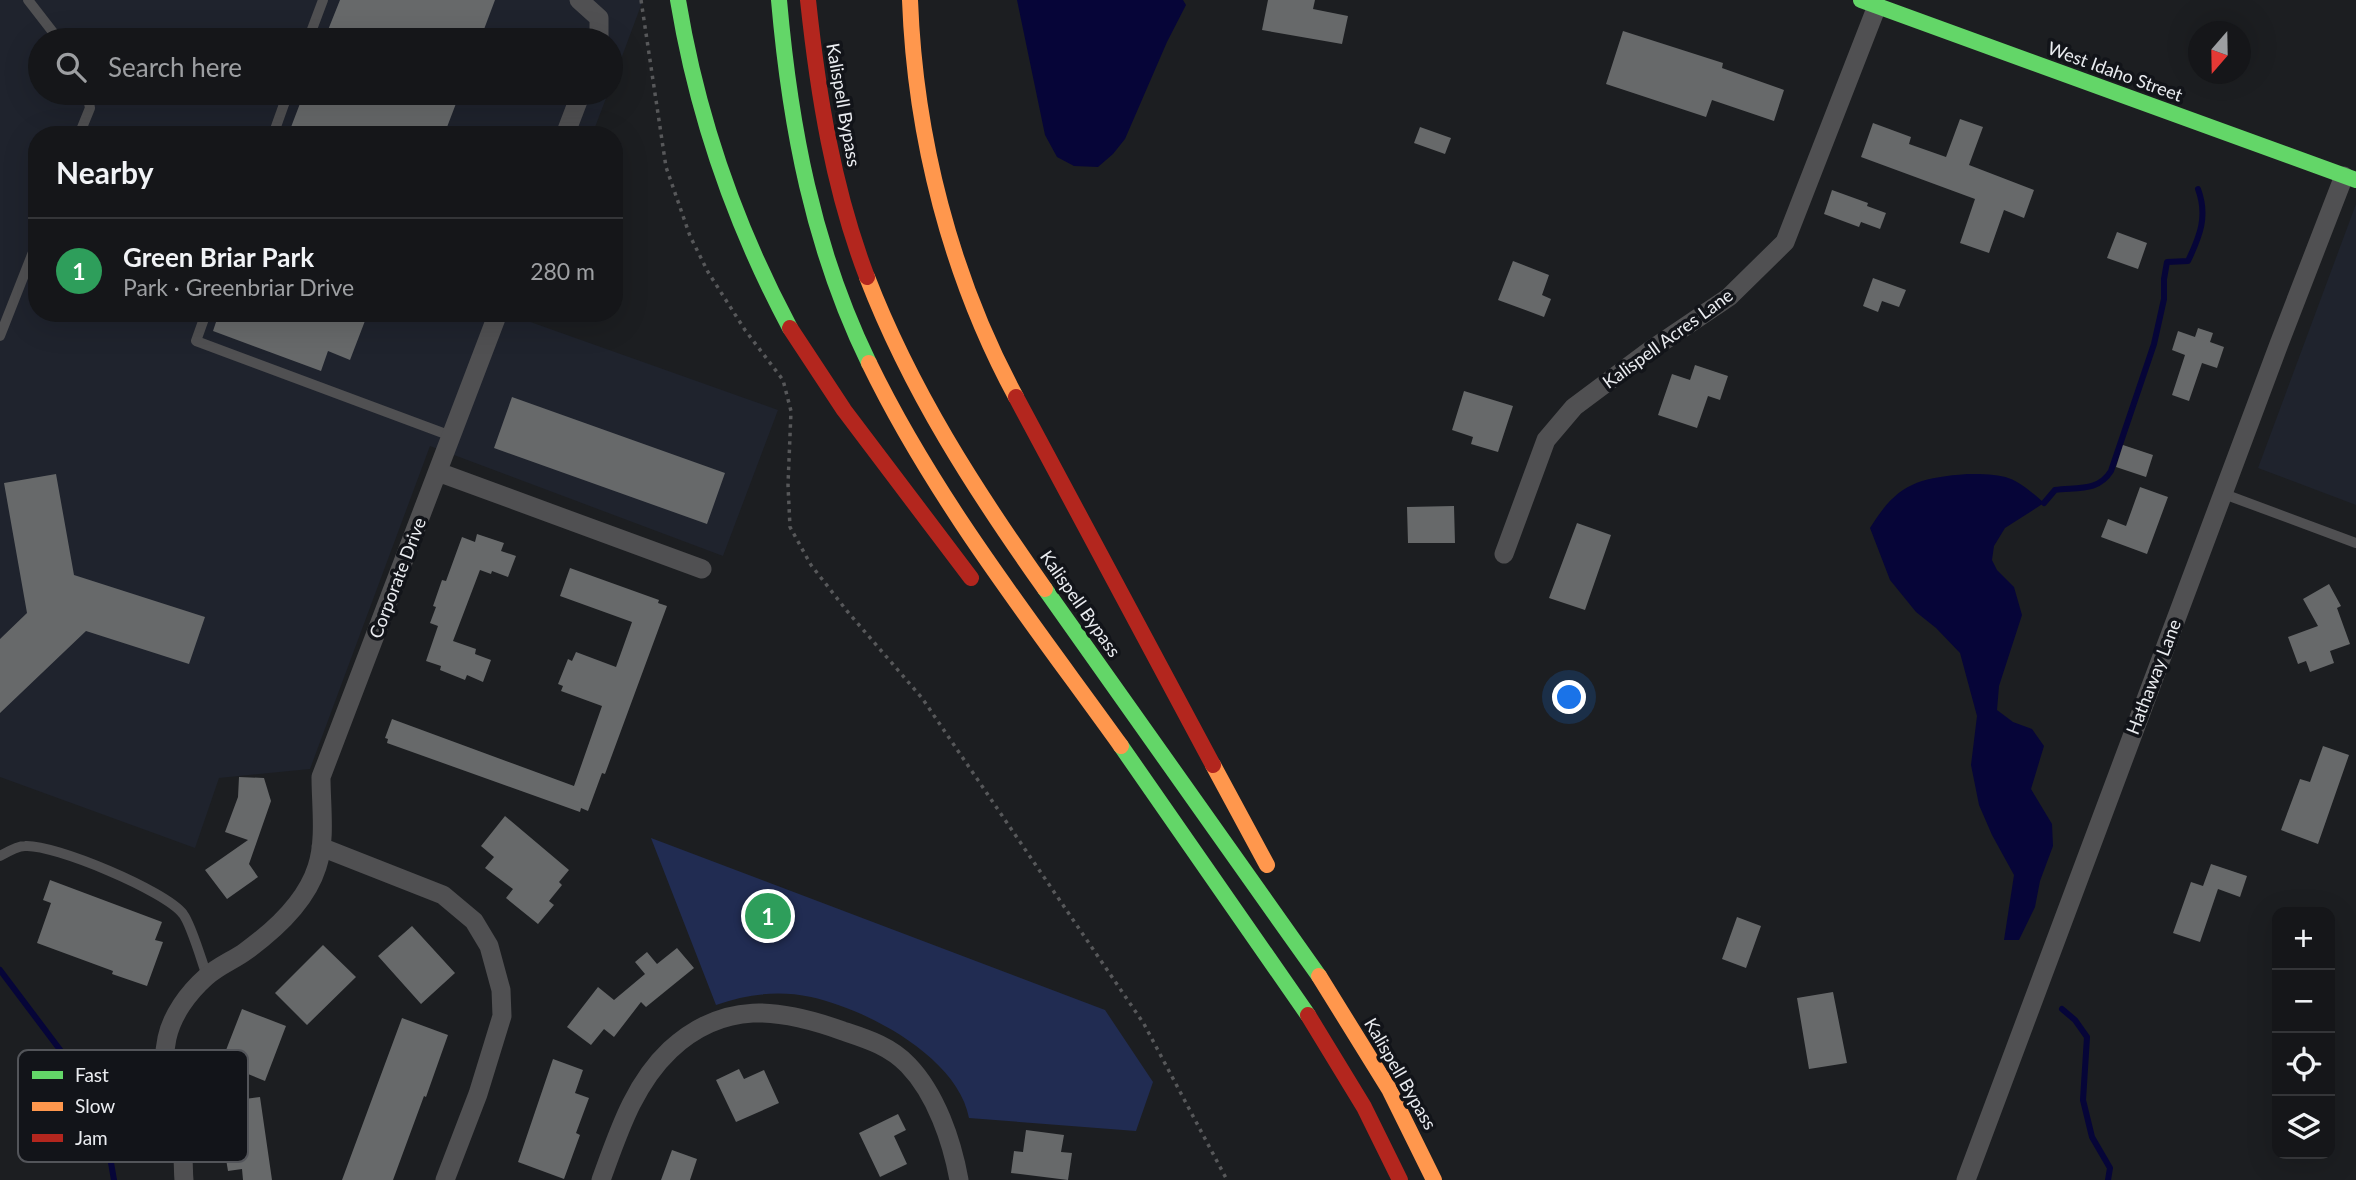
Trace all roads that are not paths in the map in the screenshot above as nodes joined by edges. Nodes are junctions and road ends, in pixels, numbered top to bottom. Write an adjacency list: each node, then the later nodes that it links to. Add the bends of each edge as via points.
1 (29, 0): 9 (lane)
2 (323, 0): 10 (lane)
3 (579, 0): 11 (street, via 599,18)
4 (678, 0): 29 (highway, via 708,139 747,240 783,314 864,438)
5 (779, 0): 31 (highway, via 791,113 806,188 837,291 867,359 919,455 974,542)
6 (808, 0): 34 (highway, Kalispell Bypass, via 821,99 842,202 869,282 919,393 978,493)
7 (910, 0): 34 (highway, via 918,94 937,195 980,323 1275,882)
8 (1873, 2): 18 (highway, West Idaho Street); 27 (street, Kalispell Acres Lane, via 1785,243 1729,297 1574,407 1546,440)
9 (50, 28)
10 (312, 28)
11 (599, 28)
12 (89, 105): 15 (lane)
13 (284, 105): 16 (lane)
14 (576, 105): 17 (street)
15 (83, 126)
16 (276, 126)
17 (568, 126)
18 (2350, 178): 25 (street, Hathaway Lane)
19 (28, 265): 22 (lane)
20 (203, 322): 23 (lane, via 196,341)
21 (495, 322): 23 (street, Corporate Drive)
22 (0, 336)
23 (452, 436): 24 (street, Corporate Drive)
24 (438, 472): 28 (street); 32 (street, Corporate Drive, via 321,777)
25 (2224, 494): 26 (lane); 44 (street, Hathaway Lane)
26 (2356, 543)
27 (1504, 554)
28 (702, 569)
29 (979, 589)
30 (1089, 729): 31 (highway)
31 (1152, 791): 42 (highway, via 1302,1004 1366,1111)
32 (321, 847): 35 (street, Corporate Drive, via 302,898 276,927); 39 (street, via 443,895 474,921 489,946 501,990 502,1016)
33 (0, 856): 35 (lane, via 24,845 49,850 122,875 158,894 184,915)
34 (1312, 965): 43 (highway, Kalispell Bypass, via 1368,1053)
35 (207, 976): 36 (street, Corporate Drive, via 175,1014)
36 (165, 1050)
37 (183, 1162): 38 (street, Corporate Drive)
38 (184, 1180)
39 (445, 1180)
40 (601, 1180): 41 (street, via 634,1097 670,1050 719,1020 772,1012 808,1018 877,1043 907,1064 929,1094)
41 (959, 1180)
42 (1400, 1180)
43 (1434, 1180)
44 (1966, 1180)

